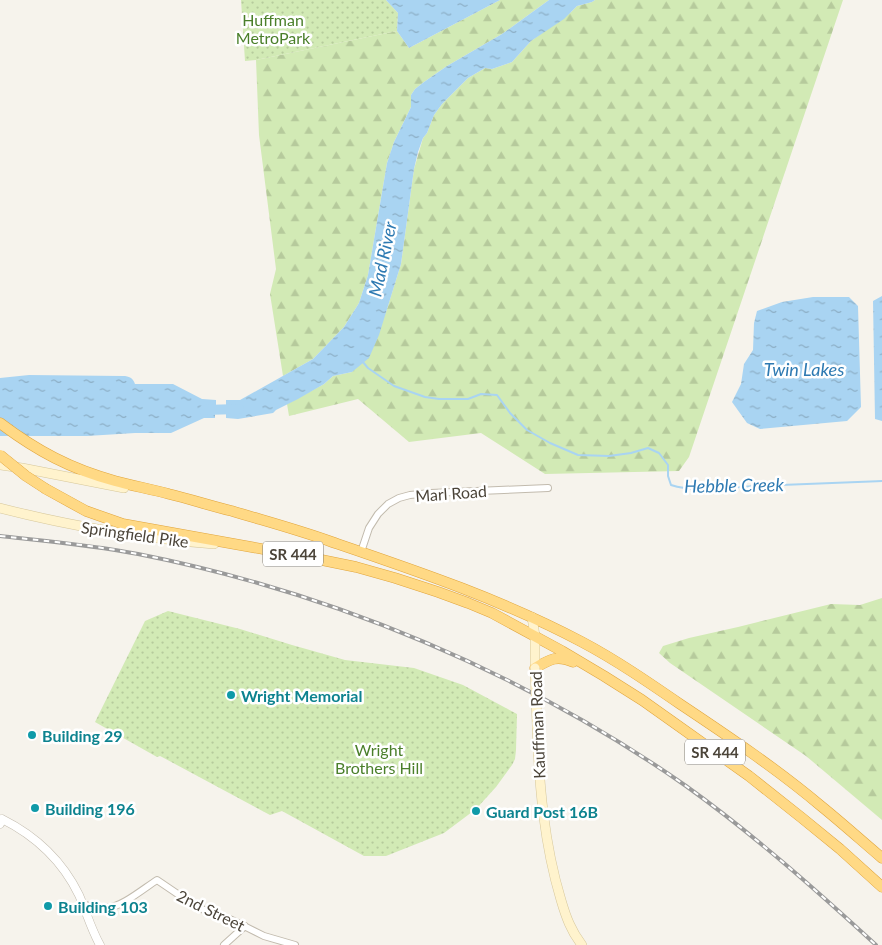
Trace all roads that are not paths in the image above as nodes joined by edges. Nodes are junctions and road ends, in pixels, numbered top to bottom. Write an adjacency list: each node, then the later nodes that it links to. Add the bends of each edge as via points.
1 (0, 423): 6 (highway, SR 444, via 66,464 113,480)
2 (0, 455): 7 (highway, SR 444, bridge, via 46,490 86,511 123,524)
3 (0, 465): 6 (main road, via 124,488)
4 (548, 488): 8 (street, Marl Road, via 399,498 378,514)
5 (0, 508): 7 (main road, Springfield Pike, via 133,536)
6 (256, 518): 8 (highway, SR 444)
7 (271, 550): 10 (highway, SR 444, via 421,586 468,602)
8 (361, 552): 9 (highway, SR 444)
9 (532, 617): 10 (main road, Kauffman Road); 14 (highway, SR 444, via 607,656 723,732 821,806)
10 (535, 636): 11 (main road, Kauffman Road); 12 (highway, SR 444)
11 (535, 668): 12 (highway, via 550,659 565,658); 21 (main road, Kauffman Road, bridge, via 540,791 551,858 568,922)
12 (661, 714): 15 (highway, SR 444, via 802,818)
13 (1, 820): 16 (street, via 25,832 48,850 69,878)
14 (882, 858)
15 (882, 886)
16 (82, 904): 17 (street, 2nd Street, via 113,907 157,880 196,906); 18 (street)
17 (245, 926): 19 (street); 20 (street, 2nd Street, via 264,936)
18 (100, 945)
19 (224, 945)
20 (295, 945)
21 (582, 945)

